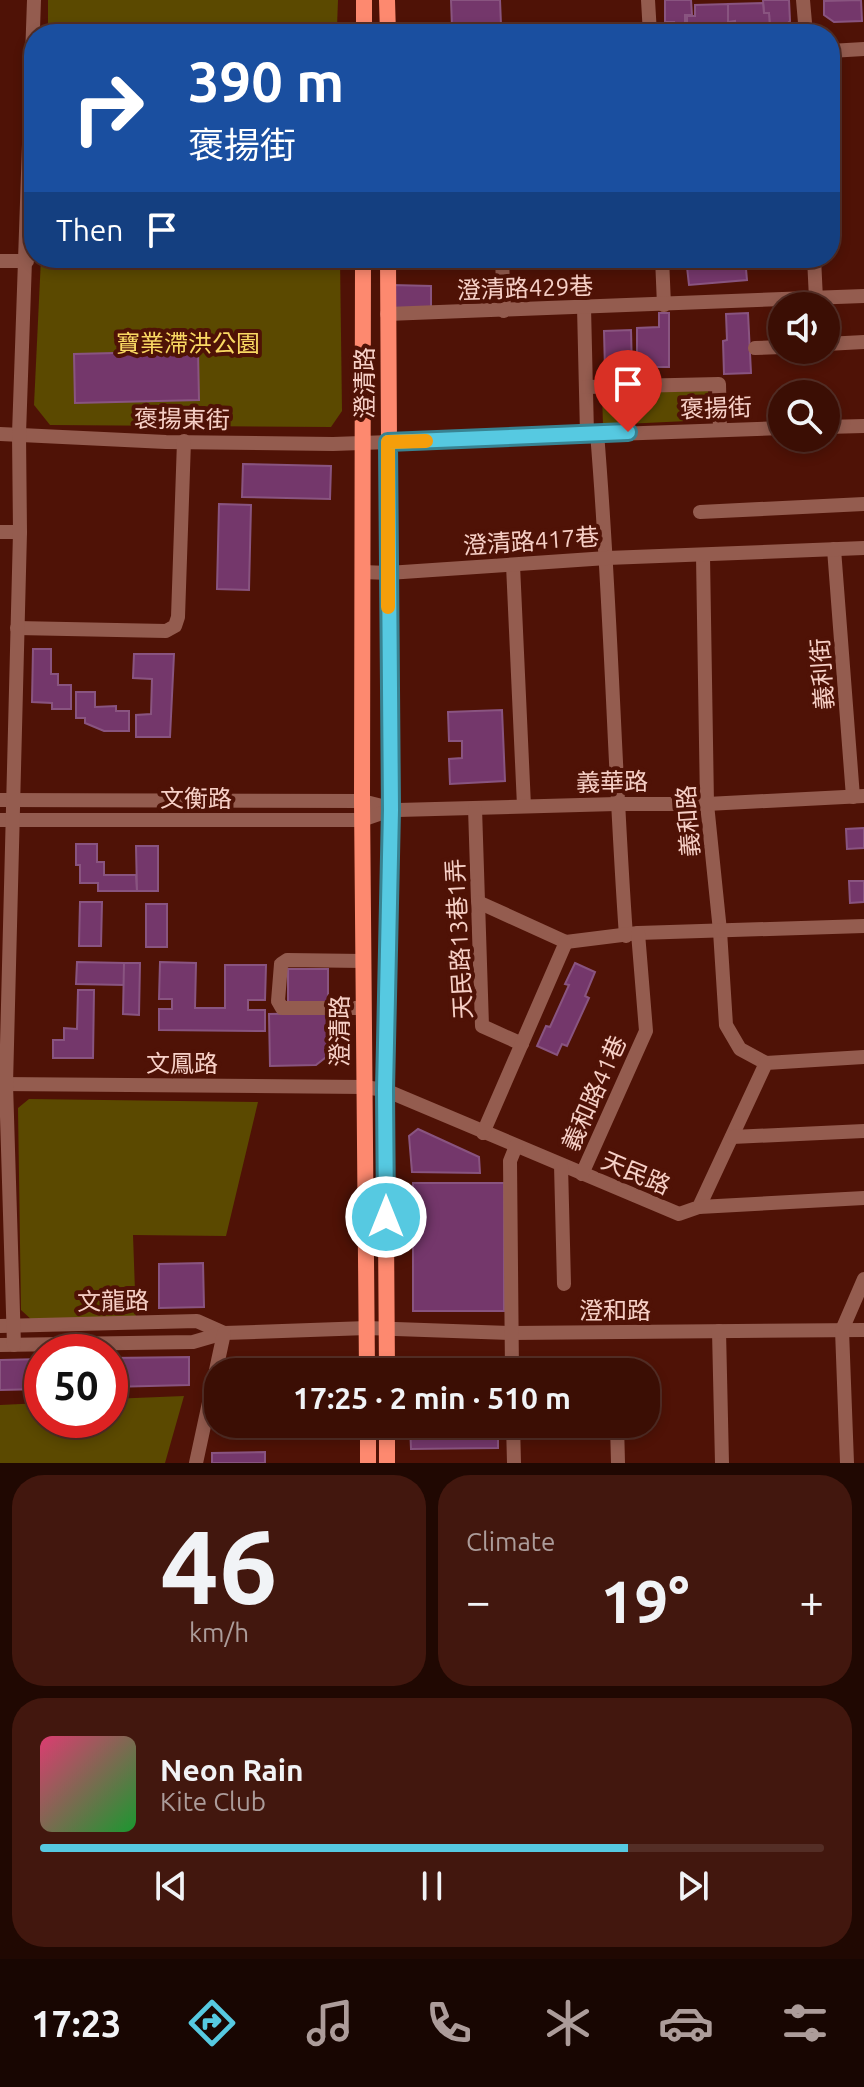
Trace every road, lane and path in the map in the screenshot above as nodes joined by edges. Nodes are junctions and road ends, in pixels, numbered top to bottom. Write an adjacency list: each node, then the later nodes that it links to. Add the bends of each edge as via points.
1 (34, 0): 6 (street)
2 (364, 0): 7 (main road)
3 (387, 0): 8 (main road)
4 (648, 0): 9 (street)
5 (803, 0): 10 (street)
6 (34, 24)
7 (364, 24)
8 (388, 24)
9 (649, 24)
10 (805, 24)
11 (864, 49): 12 (street)
12 (840, 50)
13 (0, 261): 14 (street)
14 (24, 261)
15 (27, 268): 39 (street)
16 (363, 268): 43 (main road, 澄清路)
17 (388, 268): 28 (main road, 澄清路)
18 (502, 268): 27 (street)
19 (662, 268): 25 (street)
20 (814, 268): 21 (street)
21 (816, 292)
22 (864, 296): 23 (street, 澄清路429巷)
23 (840, 298)
24 (768, 301): 25 (street, 澄清路429巷)
25 (664, 305): 26 (street, 澄清路429巷)
26 (584, 307): 27 (street, 澄清路429巷); 33 (street, 義和路41巷)
27 (504, 311): 28 (street, 澄清路429巷)
28 (387, 314): 42 (main road, 澄清路)
29 (864, 342): 30 (street)
30 (840, 343)
31 (755, 348): 32 (street)
32 (768, 348)
33 (586, 387): 37 (street, via 719,384); 40 (street, 義和路41巷)
34 (864, 426): 35 (street)
35 (840, 427)
36 (768, 428): 37 (street, 褒揚街)
37 (720, 430): 40 (street, 褒揚街)
38 (0, 434): 39 (street, 褒揚東街)
39 (19, 434): 41 (street, 褒揚東街); 47 (street)
40 (592, 434): 42 (street, 褒揚街); 51 (street, 義和路41巷)
41 (184, 441): 43 (street, 褒揚東街); 55 (street, via 175,626 166,631)
42 (388, 442): 43 (street, 褒揚街); 54 (main road, 澄清路)
43 (363, 443): 53 (main road, 澄清路)
44 (864, 504): 45 (street)
45 (700, 512)
46 (0, 532): 47 (street)
47 (20, 532): 55 (street)
48 (864, 548): 49 (street, 澄清路417巷)
49 (834, 549): 50 (street, 澄清路417巷); 56 (street, 義利街)
50 (703, 556): 51 (street, 澄清路417巷); 60 (street, 義和路)
51 (607, 558): 52 (street, 澄清路417巷); 59 (street, 義和路41巷)
52 (513, 565): 54 (street, 澄清路417巷); 61 (street)
53 (363, 572): 54 (street, 澄清路417巷); 58 (main road, 澄清路)
54 (388, 573): 63 (main road, 澄清路)
55 (17, 628): 57 (street)
56 (858, 797): 60 (street, 義華路)
57 (6, 800): 58 (street, 文衡路); 64 (street)
58 (362, 801): 63 (street, 義華路); 65 (main road, 澄清路)
59 (616, 804): 60 (street, 義華路); 61 (street, 義華路); 69 (street, 義和路41巷)
60 (707, 804): 68 (street, 義和路)
61 (524, 806): 62 (street, 義華路)
62 (475, 808): 63 (street, 義華路); 66 (street, 天民路13巷1弄)
63 (391, 810): 65 (street, 文衡路); 78 (main road, 澄清路)
64 (6, 820): 65 (street, 文衡路); 76 (street)
65 (362, 820): 71 (main road, 澄清路)
66 (478, 902): 70 (street); 73 (street, 天民路13巷1弄, via 482,1026)
67 (864, 926): 68 (street)
68 (720, 931): 69 (street); 75 (street, 義和路, via 726,1025 740,1049)
69 (632, 935): 70 (street); 84 (street, 義和路41巷, via 646,1031)
70 (566, 942): 73 (street)
71 (363, 961): 72 (main road, 澄清路); 72 (street, via 287,960 281,964 278,1001 282,1008)
72 (363, 1008): 77 (main road, 澄清路)
73 (522, 1044): 80 (street)
74 (864, 1057): 75 (street)
75 (766, 1063): 81 (street, 天民路)
76 (3, 1084): 77 (street, 文鳳路); 87 (street)
77 (364, 1087): 78 (street, 天民路); 91 (main road, 澄清路)
78 (385, 1090): 80 (street, 天民路); 92 (main road, 澄清路)
79 (864, 1131): 81 (street)
80 (483, 1133): 82 (street, 天民路)
81 (732, 1137): 86 (street, 天民路)
82 (516, 1146): 83 (street, 天民路); 97 (street, via 510,1161)
83 (561, 1165): 84 (street, 天民路); 89 (street)
84 (582, 1174): 86 (street, 天民路, via 679,1214)
85 (864, 1198): 86 (street)
86 (699, 1207)
87 (6, 1261): 90 (street)
88 (864, 1279): 93 (street)
89 (564, 1284)
90 (7, 1326): 96 (street, 文龍路, via 197,1321); 98 (street)
91 (367, 1328): 92 (street, 澄和路); 96 (street, 文龍路); 99 (main road, 澄清路)
92 (387, 1328): 97 (street, 澄和路); 100 (main road, 澄清路)
93 (842, 1330): 94 (street, 澄和路); 95 (street, 澄和路); 112 (street)
94 (864, 1330)
95 (719, 1331): 97 (street, 澄和路); 111 (street)
96 (224, 1333): 98 (street, 文龍路, via 193,1342); 106 (street)
97 (511, 1333): 101 (street)
98 (7, 1345)
99 (367, 1358)
100 (387, 1358)
101 (512, 1358)
102 (368, 1438): 107 (main road)
103 (387, 1438): 108 (main road)
104 (513, 1438): 109 (street)
105 (617, 1438): 110 (street)
106 (196, 1463)
107 (368, 1463)
108 (387, 1463)
109 (514, 1463)
110 (618, 1463)
111 (722, 1463)
112 (847, 1463)

